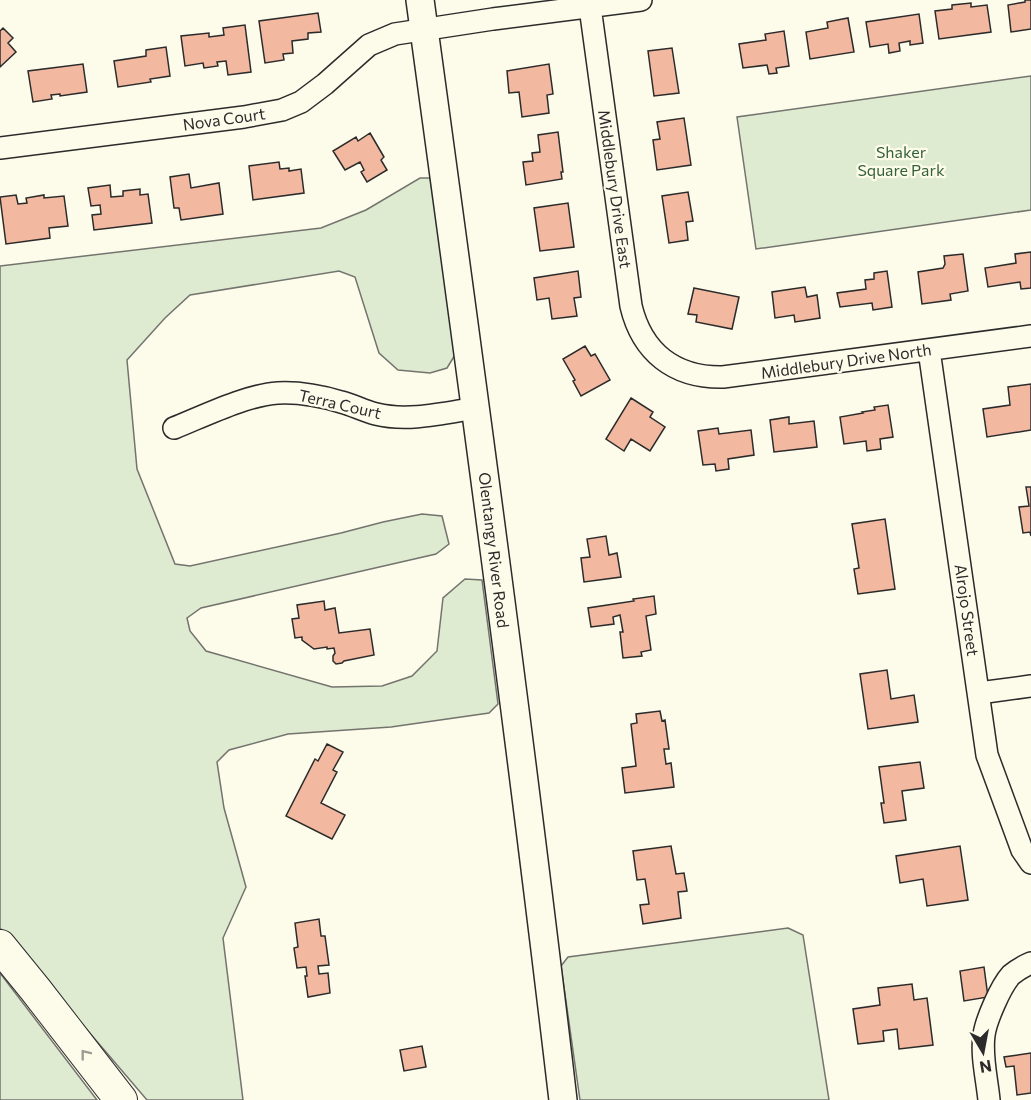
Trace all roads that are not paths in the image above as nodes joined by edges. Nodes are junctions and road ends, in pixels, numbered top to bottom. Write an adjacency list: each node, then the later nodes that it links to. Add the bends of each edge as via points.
1 (420, 0): 4 (main road, Olentangy River Road)
2 (641, 0): 3 (street, Nova Court)
3 (590, 7): 4 (street, Nova Court); 8 (street, Middlebury Drive East, via 631,306 642,336)
4 (424, 30): 5 (street, Nova Court, via 395,34 369,45 301,102 282,110); 9 (main road, Olentangy River Road)
5 (0, 148)
6 (1031, 336): 7 (street, Middlebury Drive North)
7 (928, 350): 8 (street, Middlebury Drive North, via 723,377 692,374); 12 (street, Alrojo Street)
8 (664, 361)
9 (476, 408): 10 (street, Terra Court, via 391,416 321,397 275,393 249,398); 17 (main road, Olentangy River Road)
10 (174, 428)
11 (1031, 686): 12 (street)
12 (979, 693): 13 (street, Alrojo Street, via 987,754 1022,850)
13 (1031, 863)
14 (0, 946): 16 (highway, one-way to 14)
15 (1031, 963): 18 (street, via 1011,976 988,1018 984,1059)
16 (121, 1100)
17 (563, 1100)
18 (989, 1100)

